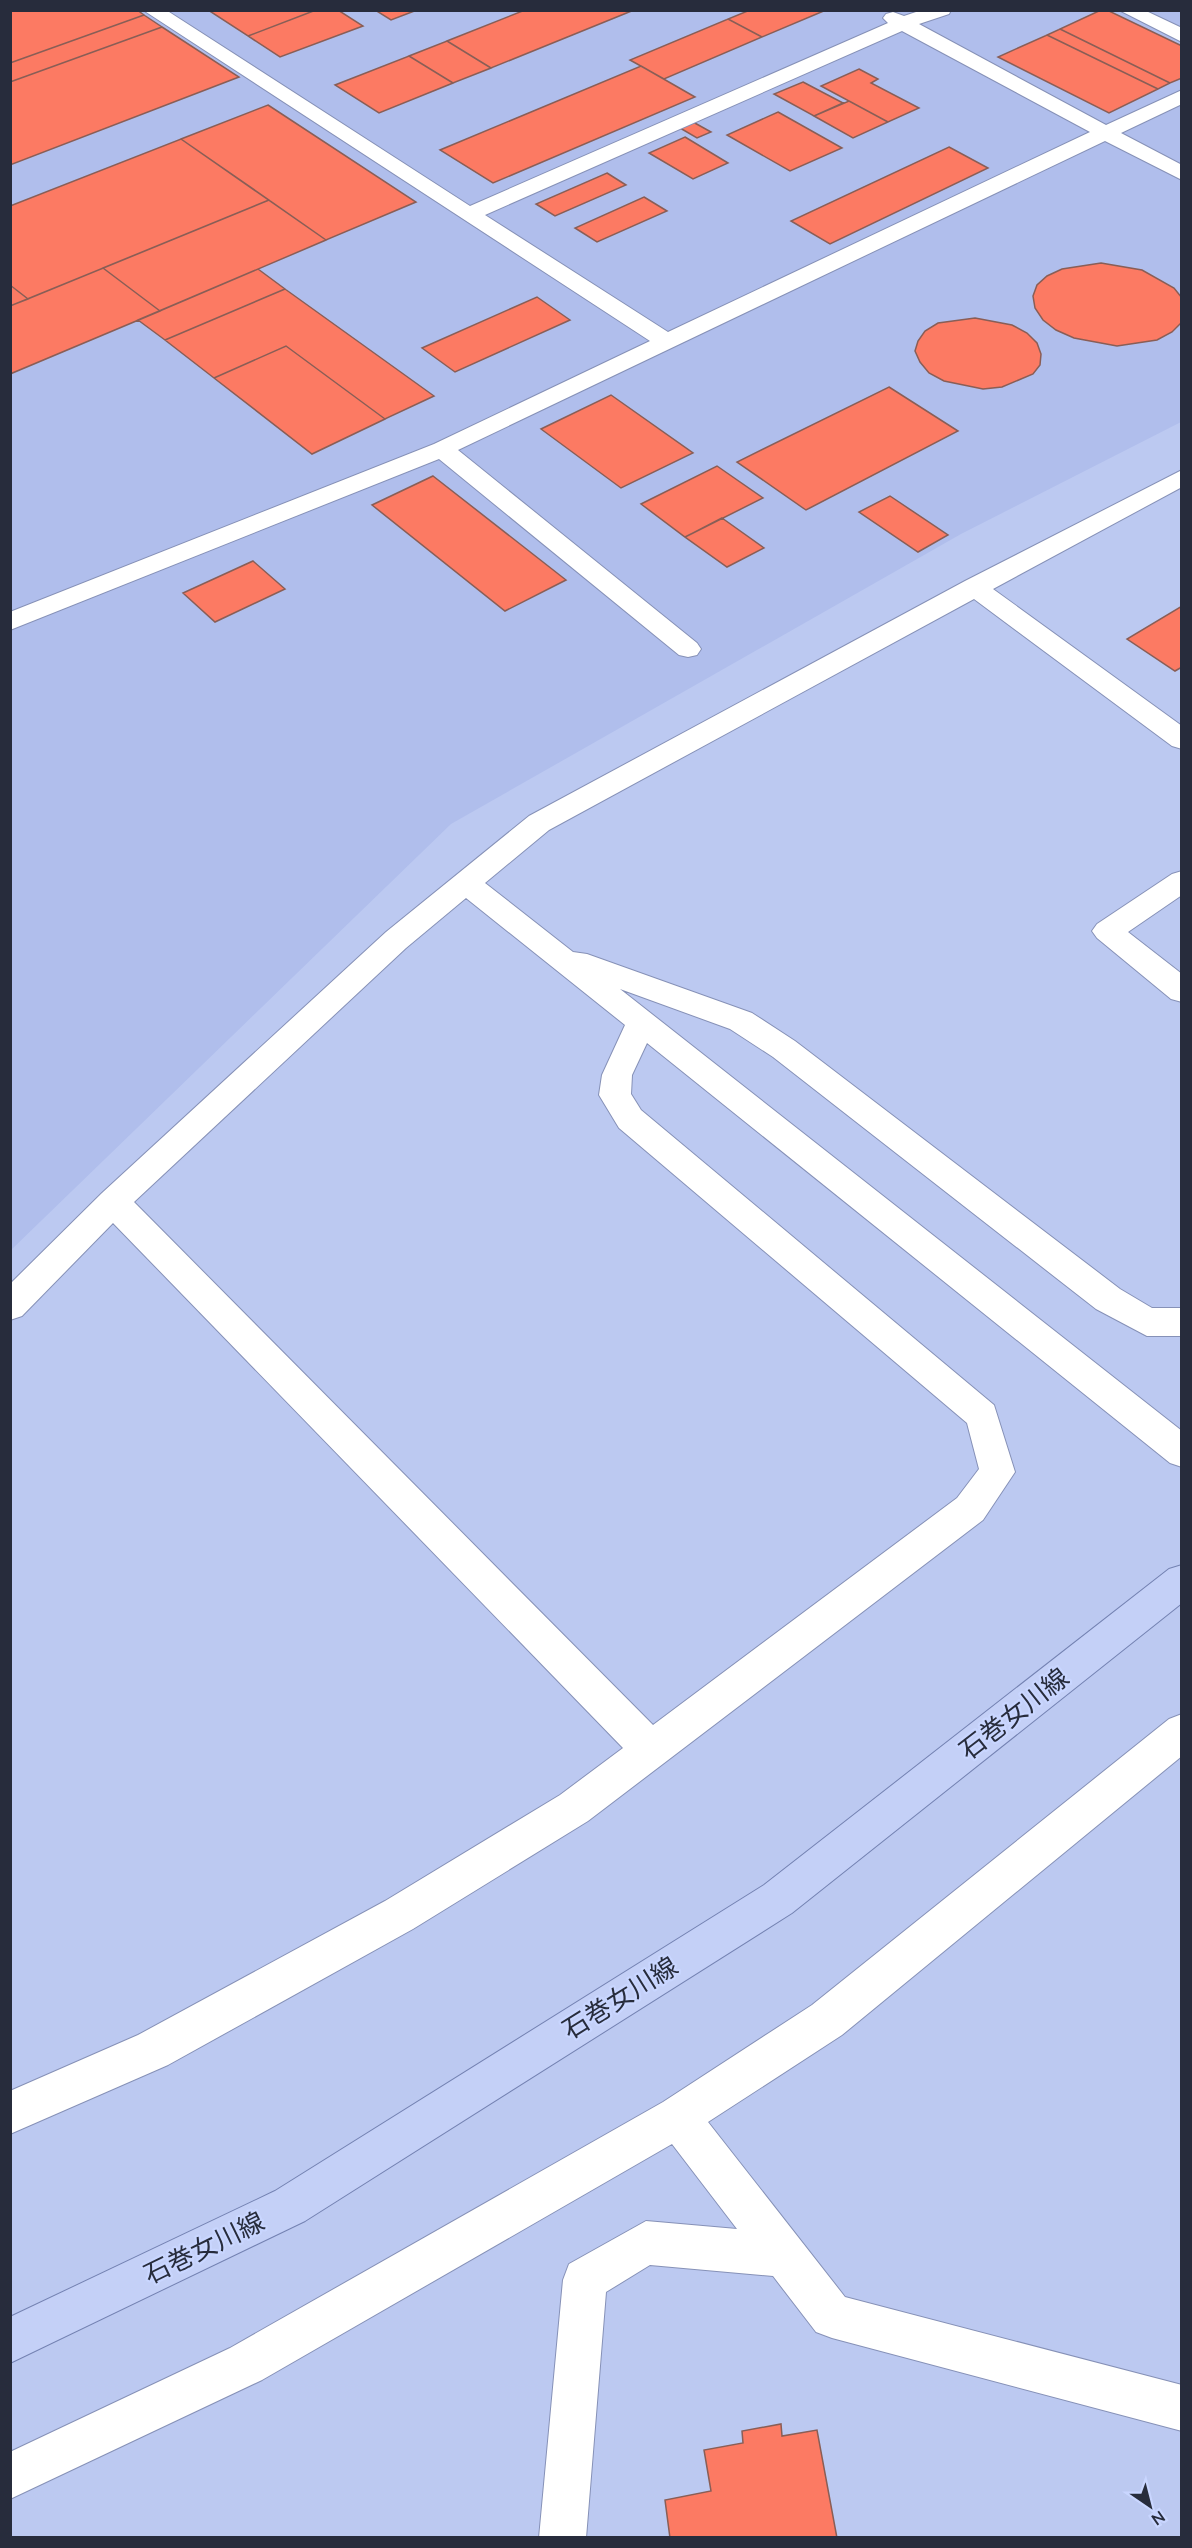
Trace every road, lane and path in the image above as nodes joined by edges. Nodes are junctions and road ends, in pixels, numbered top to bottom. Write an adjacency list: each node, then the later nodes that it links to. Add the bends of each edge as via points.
1 (152, 10): 10 (street)
2 (879, 10): 5 (street)
3 (942, 10): 5 (street)
4 (1128, 10): 6 (street)
5 (903, 23): 8 (street); 10 (street)
6 (1182, 36)
7 (1176, 104): 8 (street)
8 (1105, 132): 9 (street); 11 (street)
9 (1182, 174)
10 (469, 214): 11 (street)
11 (666, 341): 12 (street)
12 (442, 449): 15 (street); 16 (street)
13 (1182, 477): 14 (street)
14 (974, 587): 17 (street); 19 (street, via 539,823)
15 (10, 622)
16 (688, 649)
17 (1182, 740)
18 (1182, 881): 21 (street, via 1107,931)
19 (465, 882): 20 (street); 23 (street, via 396,940)
20 (553, 953): 22 (street); 25 (street, via 741,1021 784,1049 1108,1299 1147,1322)
21 (1182, 991)
22 (641, 1023): 26 (street); 29 (street, via 617,1075 615,1095 630,1119 982,1415 997,1472 970,1509)
23 (114, 1202): 24 (street); 29 (street)
24 (10, 1306)
25 (1182, 1322)
26 (1182, 1452)
27 (1182, 1581): 33 (main road, 石巻女川線, via 778,1899 290,2206)
28 (1182, 1732): 31 (street, via 827,2020)
29 (650, 1749): 30 (street, via 581,1803 399,1915 153,2050)
30 (10, 2113)
31 (678, 2117): 32 (street); 35 (street, via 246,2364)
32 (784, 2254): 34 (street, via 832,2316); 36 (street, via 646,2243 585,2280)
33 (10, 2341)
34 (1182, 2408)
35 (10, 2476)
36 (562, 2538)

